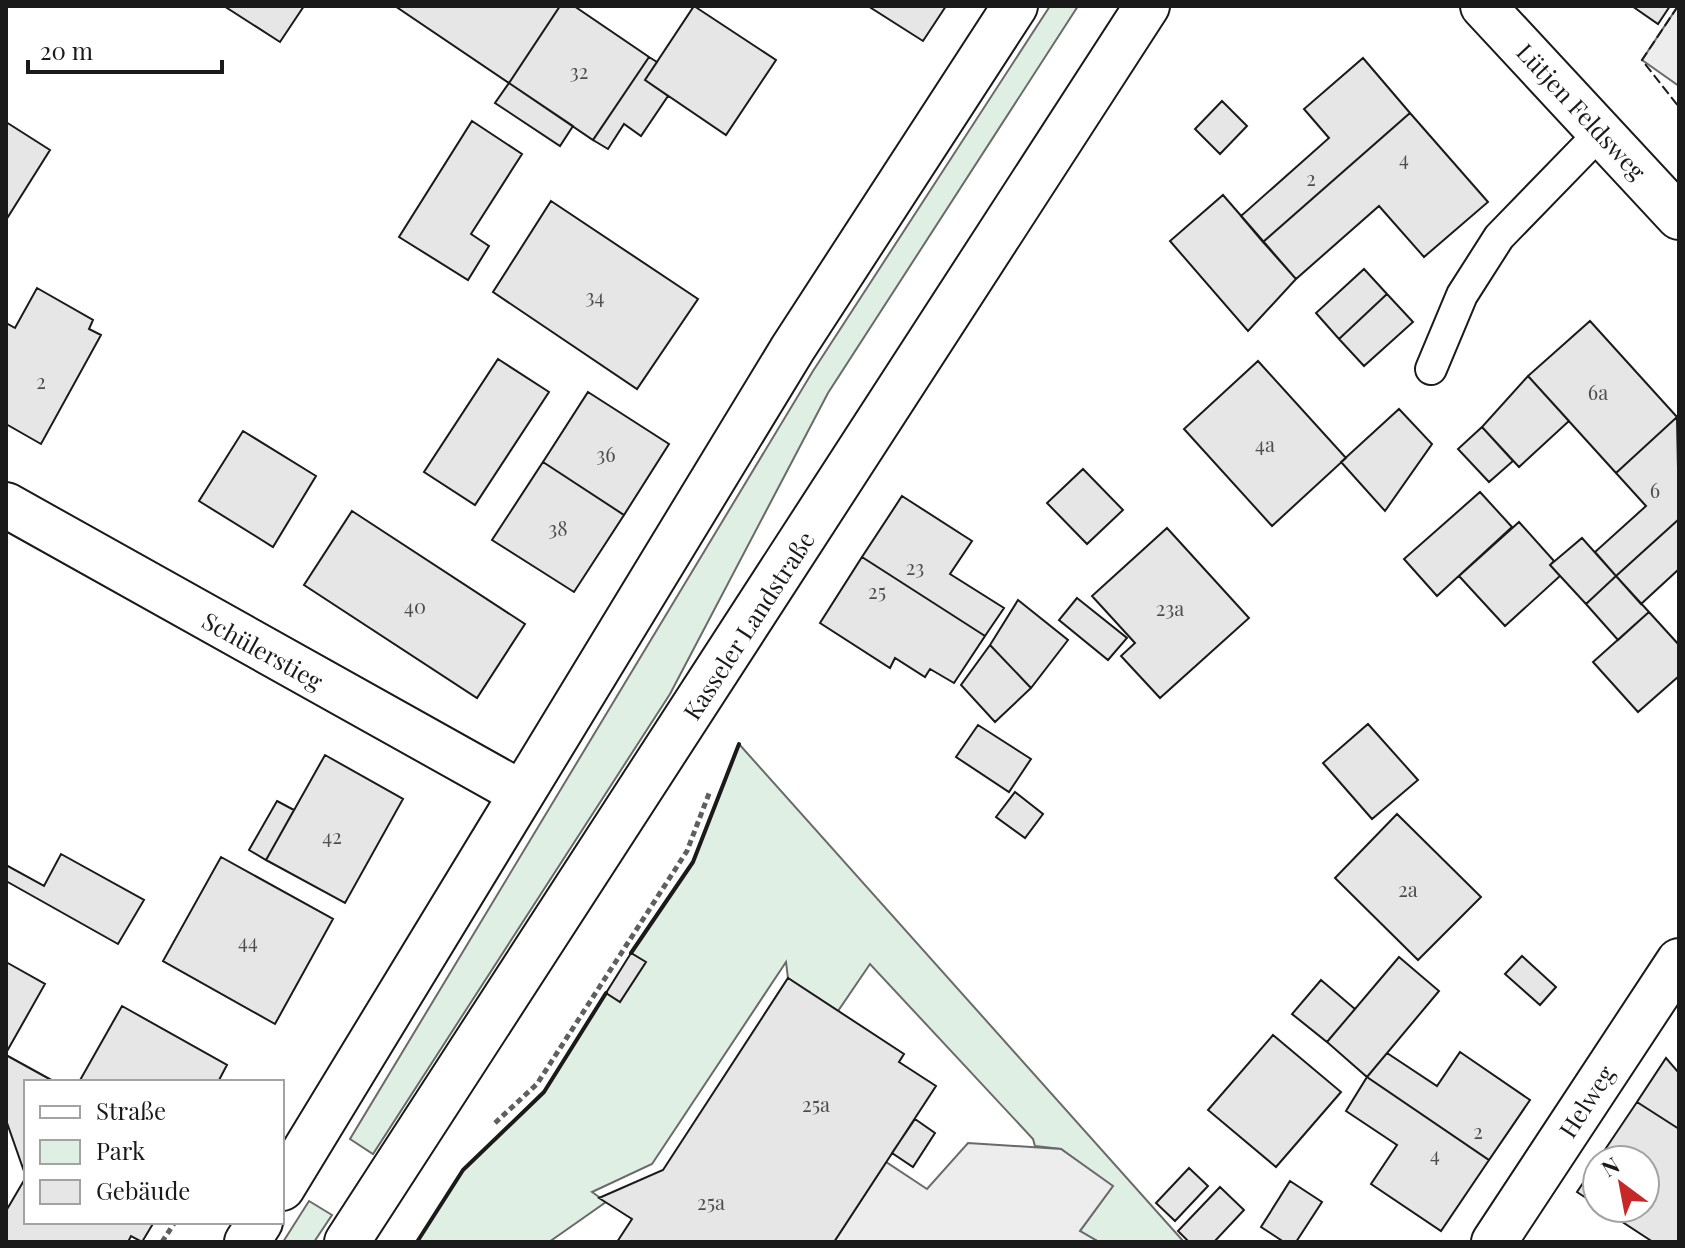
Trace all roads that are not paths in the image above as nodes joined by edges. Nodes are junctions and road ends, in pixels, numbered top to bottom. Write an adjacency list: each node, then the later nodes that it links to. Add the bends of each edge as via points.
1 (1015, 6): 8 (main road, via 793,348)
2 (1147, 6): 13 (main road, Kasseler Landstraße)
3 (1483, 6): 4 (main road, Lütjen Feldsweg)
4 (1601, 132): 5 (main road, Lütjen Feldsweg); 6 (lane, via 1499,237 1462,295)
5 (1679, 217)
6 (1431, 369)
7 (6, 505): 8 (main road, Schülerstieg)
8 (521, 793): 10 (main road)
9 (1679, 961): 14 (main road, Helweg)
10 (284, 1185)
11 (259, 1224): 12 (main road)
12 (247, 1242)
13 (347, 1242)
14 (1494, 1242)

